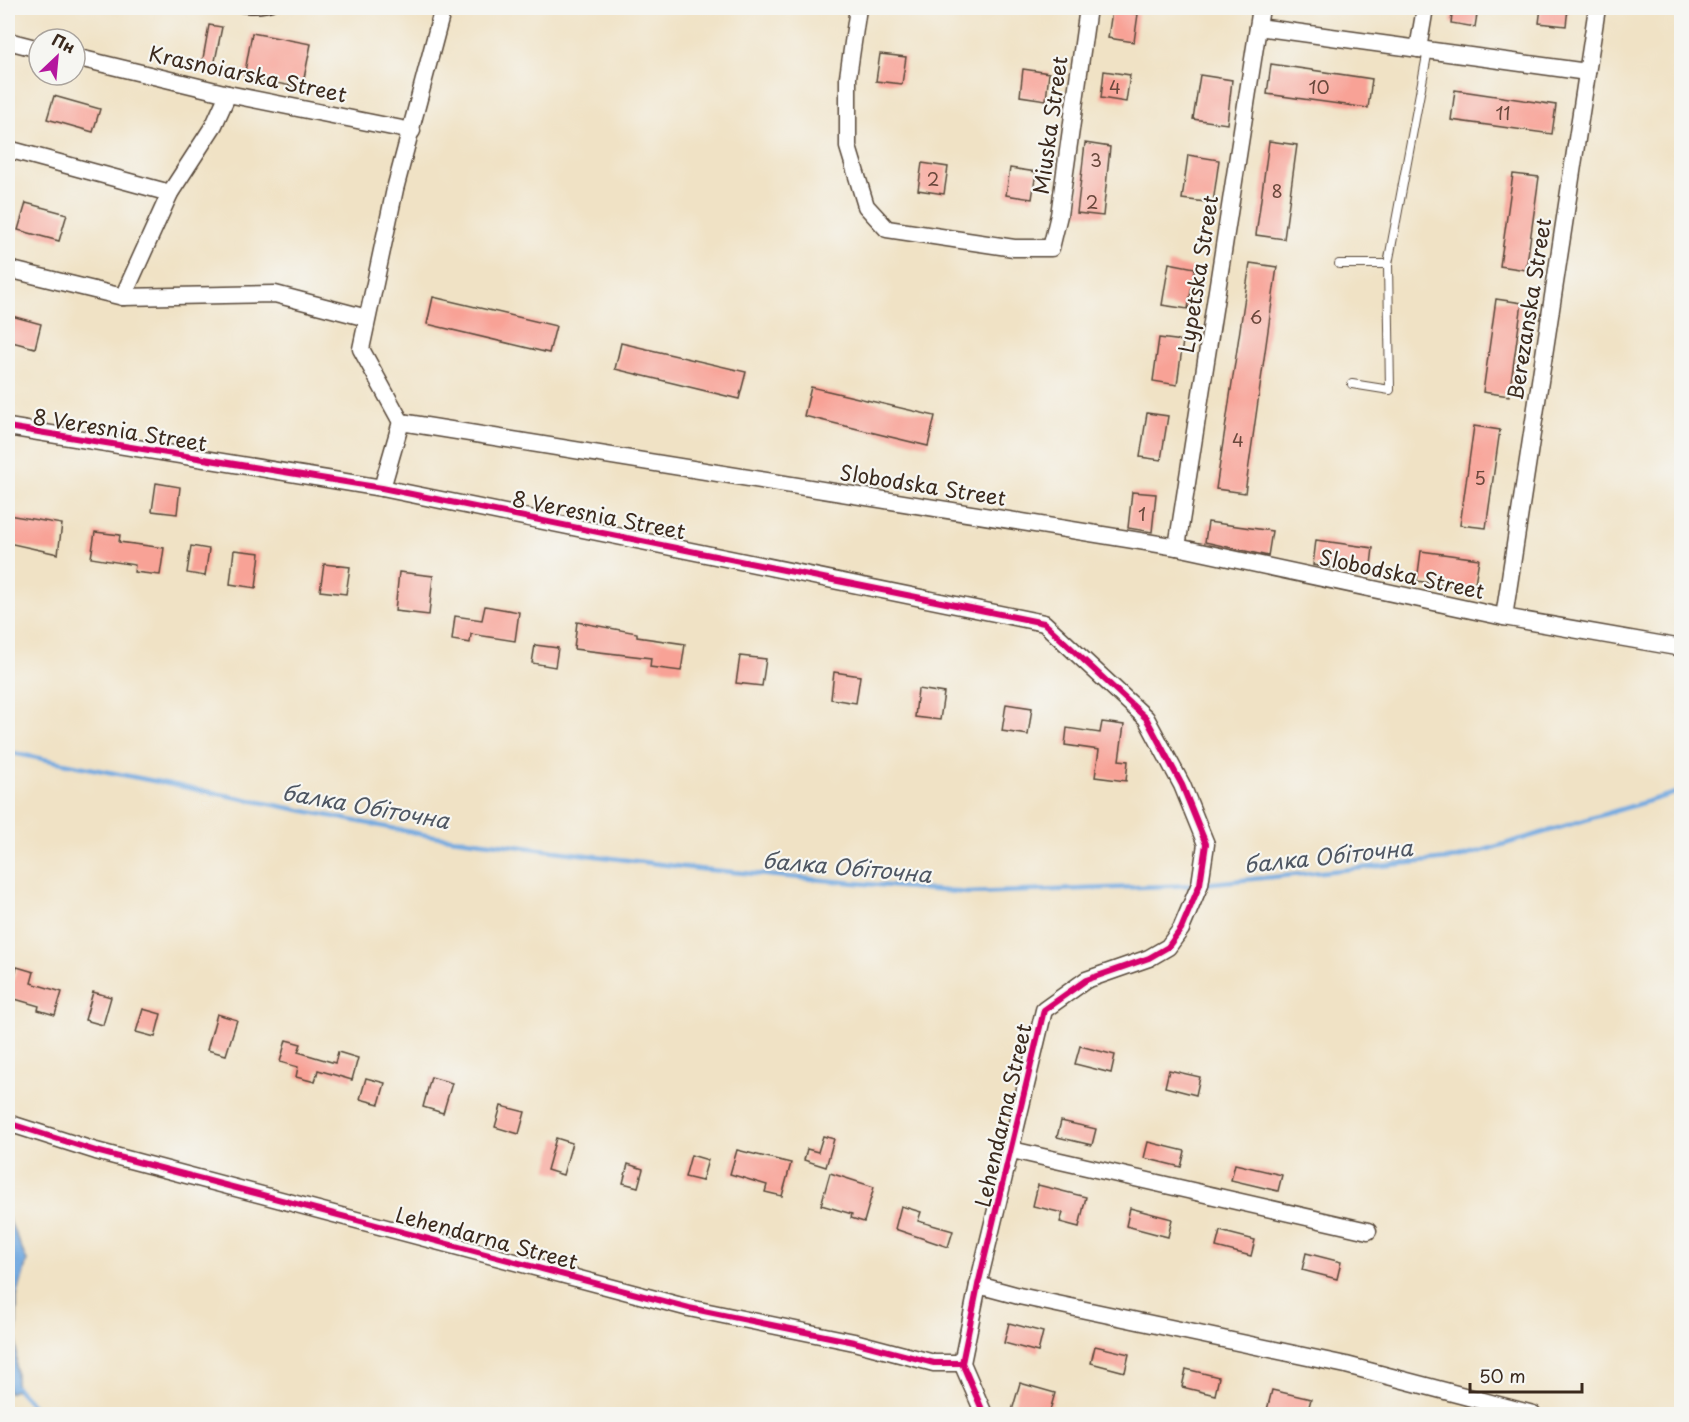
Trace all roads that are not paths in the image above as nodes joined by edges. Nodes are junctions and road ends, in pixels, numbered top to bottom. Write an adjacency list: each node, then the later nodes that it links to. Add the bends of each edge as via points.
1 (443, 8): 14 (street)
2 (858, 8): 3 (street, Miuska Street, via 848,77 848,147 866,206 887,229 1014,248 1051,248)
3 (1088, 8)
4 (1261, 8): 7 (street, Lypetska Street)
5 (1425, 8): 10 (street)
6 (1598, 8): 12 (street, Berezanska Street)
7 (1258, 27): 10 (street); 26 (street, Lypetska Street)
8 (8, 41): 9 (street)
9 (27, 46)
10 (1423, 50): 12 (street); 18 (lane)
11 (87, 60): 13 (street, Krasnoiarska Street)
12 (1587, 72): 27 (street, Berezanska Street)
13 (228, 94): 14 (street, Krasnoiarska Street); 16 (street, via 214,125)
14 (412, 131): 21 (street)
15 (8, 149): 16 (street)
16 (171, 193): 20 (street)
17 (1339, 264): 18 (lane)
18 (1388, 264): 22 (lane, via 1390,390)
19 (8, 269): 20 (street)
20 (123, 297): 21 (street, via 275,294)
21 (367, 318): 23 (street, via 361,349)
22 (1352, 384)
23 (401, 422): 25 (street); 26 (street, Slobodska Street)
24 (8, 427): 25 (street, 8 Veresnia Street)
25 (382, 488): 29 (street, 8 Veresnia Street, via 1044,623)
26 (1177, 548): 27 (street, Slobodska Street)
27 (1504, 617): 28 (street, Slobodska Street)
28 (1682, 648)
29 (1146, 718): 31 (street, Lehendarna Street, via 1182,785 1206,844 1200,884 1181,929 1168,946 1149,958 1086,980 1044,1010)
30 (8, 1123): 34 (street, Lehendarna Street, via 96,1151 689,1308 934,1363)
31 (1012, 1150): 32 (street, Lehendarna Street); 33 (street, Lehendarna Street)
32 (1368, 1231)
33 (978, 1285): 34 (street, Lehendarna Street); 36 (street, via 1346,1365)
34 (962, 1363): 35 (street)
35 (984, 1414)
36 (1533, 1414)

